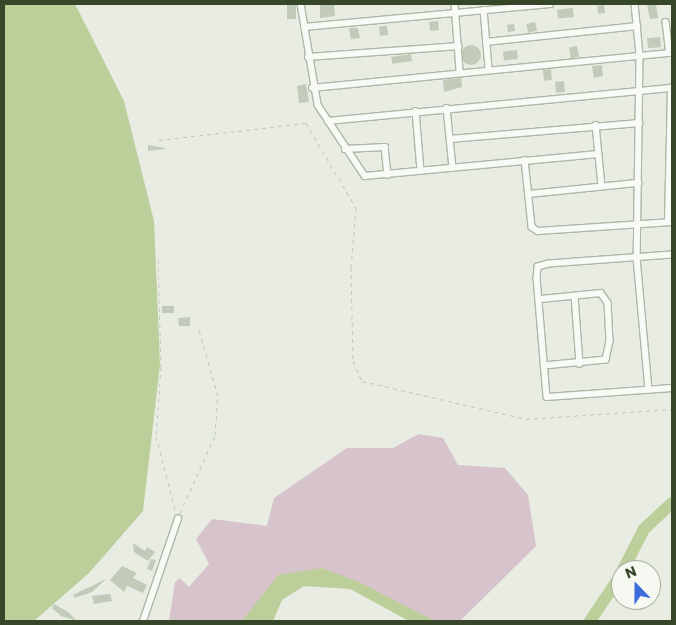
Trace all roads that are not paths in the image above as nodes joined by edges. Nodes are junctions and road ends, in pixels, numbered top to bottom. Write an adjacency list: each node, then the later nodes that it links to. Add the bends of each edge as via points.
1 (302, 4): 9 (street)
2 (455, 4): 6 (street)
3 (550, 4): 5 (street)
4 (635, 4): 8 (street)
5 (484, 10): 6 (street); 10 (street)
6 (456, 14): 9 (street); 11 (street)
7 (666, 22): 12 (street)
8 (637, 26): 10 (street); 13 (street)
9 (304, 27): 14 (street)
10 (486, 42): 15 (street)
11 (459, 46): 14 (street); 16 (street)
12 (671, 53): 13 (street)
13 (640, 55): 15 (street); 19 (street)
14 (308, 57): 17 (street)
15 (489, 68): 16 (street)
16 (460, 71): 17 (street)
17 (312, 88): 22 (street)
18 (671, 88): 19 (street); 35 (street)
19 (640, 90): 20 (street); 23 (street)
20 (447, 108): 21 (street); 25 (street)
21 (416, 111): 22 (street); 30 (street)
22 (328, 121): 26 (street)
23 (639, 122): 24 (street); 32 (street)
24 (596, 125): 25 (street); 27 (street)
25 (450, 139): 29 (street)
26 (345, 149): 31 (street, via 361,173); 31 (street, via 385,147)
27 (598, 154): 28 (street); 33 (street)
28 (525, 160): 29 (street); 34 (street)
29 (453, 168): 30 (street)
30 (421, 171): 31 (street)
31 (388, 174)
32 (638, 182): 33 (street); 36 (street)
33 (602, 186): 34 (street)
34 (529, 194): 36 (street, via 532,227 538,231)
35 (670, 222): 36 (street)
36 (638, 224): 38 (street)
37 (672, 255): 38 (street)
38 (637, 258): 40 (street, via 542,266 537,270); 44 (street)
39 (575, 296): 40 (street); 41 (street); 41 (street, via 600,294 608,303 610,355 603,362)
40 (541, 299): 42 (street)
41 (580, 364): 42 (street)
42 (544, 366): 44 (street, via 547,397)
43 (672, 388): 44 (street)
44 (648, 389)
45 (178, 519): 46 (street)
46 (143, 621)

